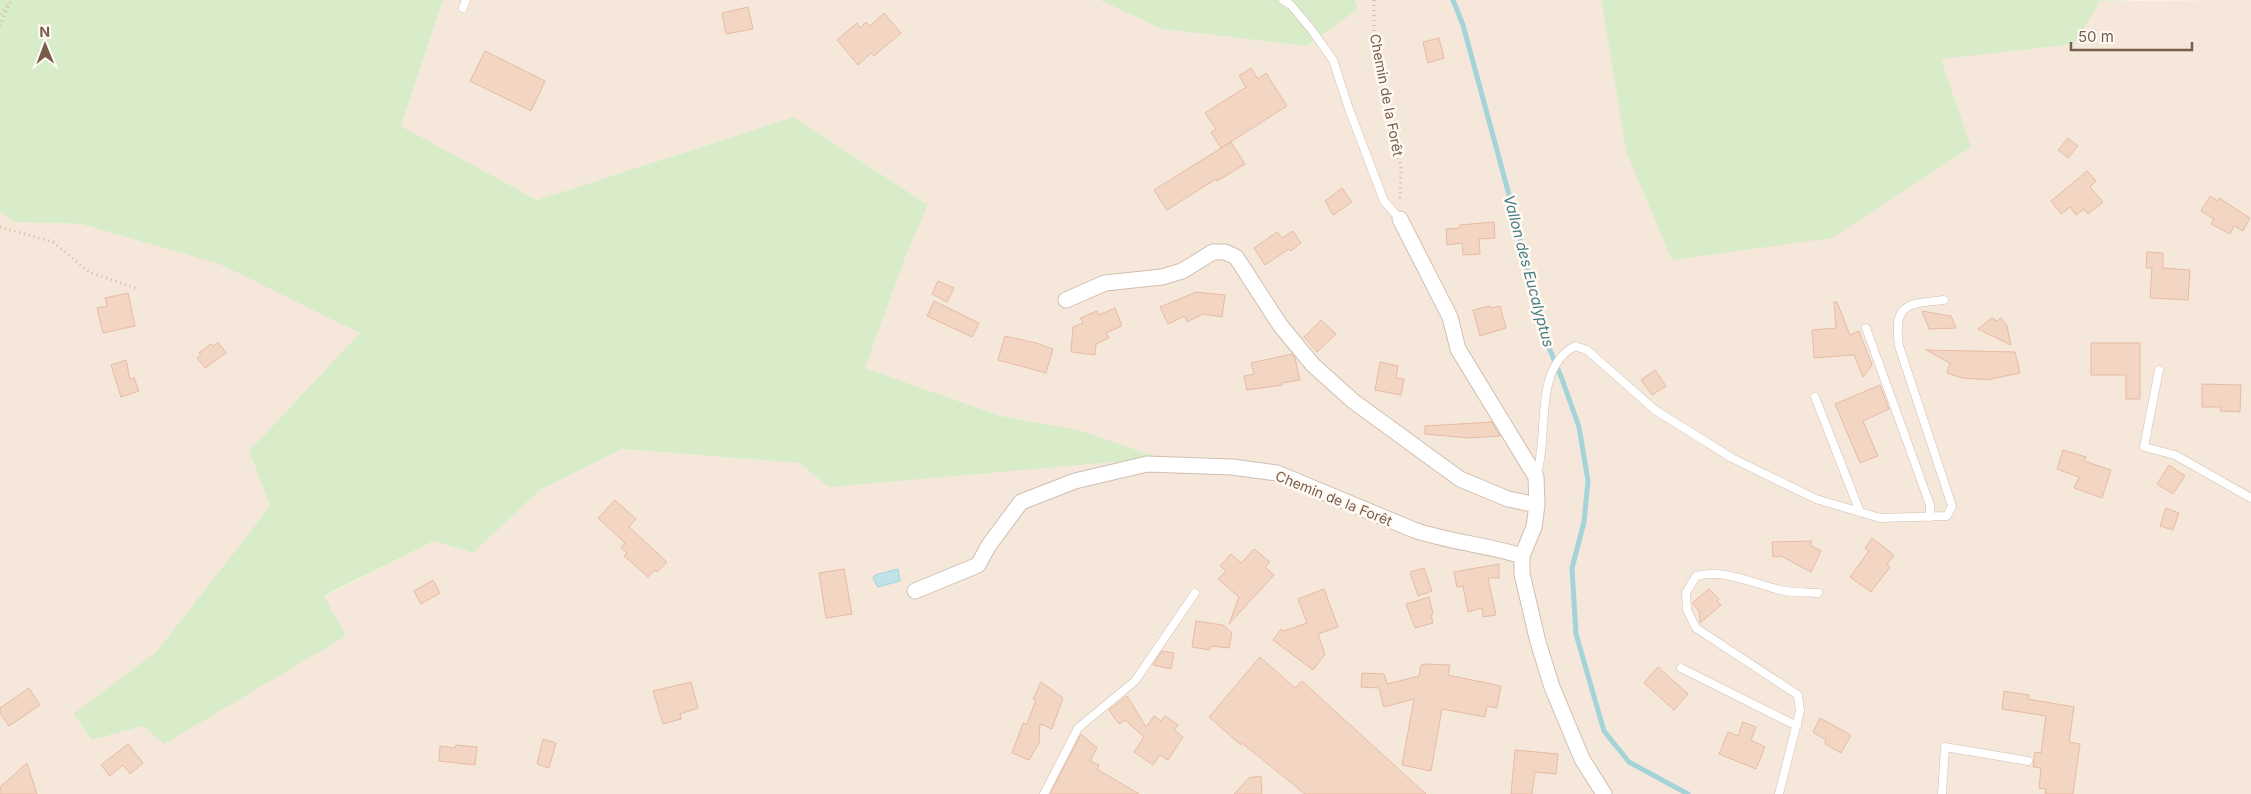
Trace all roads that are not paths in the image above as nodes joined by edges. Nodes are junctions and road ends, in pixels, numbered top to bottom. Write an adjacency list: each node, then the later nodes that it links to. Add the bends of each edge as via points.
1 (1283, 0): 2 (lane, via 1311,29 1333,60 1384,201)
2 (1400, 220): 8 (street, via 1450,317 1458,349)
3 (1066, 300): 10 (street, via 1105,282 1182,272 1214,252 1225,252 1236,257 1280,325 1313,365 1353,401 1460,479 1508,498)
4 (1944, 300): 12 (lane, via 1912,304 1901,312 1896,324 1899,346 1952,506 1947,516)
5 (1866, 328): 12 (lane, via 1930,506)
6 (2159, 370): 9 (lane, via 2144,446 2175,455)
7 (1815, 397): 11 (lane)
8 (1536, 478): 10 (street); 11 (lane, via 1551,374 1563,352 1575,346 1587,350 1655,410 1732,458 1816,499)
9 (2251, 498)
10 (1537, 505): 13 (street, via 1534,527)
11 (1860, 512): 12 (lane, via 1880,518)
12 (1930, 517)
13 (1522, 556): 14 (street, Chemin de la Forêt, via 1483,545 1434,537 1276,473 1232,467 1147,464 1075,481 1021,502 978,565); 21 (street, via 1522,574 1552,687 1582,759)
14 (915, 591)
15 (1195, 593): 20 (lane, via 1135,681 1078,728)
16 (1818, 593): 18 (lane, via 1782,591 1723,574 1708,573 1696,576 1686,593 1686,610 1696,628 1798,695 1800,711)
17 (1681, 668): 18 (lane)
18 (1796, 726): 22 (lane)
19 (2028, 761): 23 (lane, via 1945,747)
20 (1044, 794)
21 (1604, 794)
22 (1779, 794)
23 (1942, 794)

